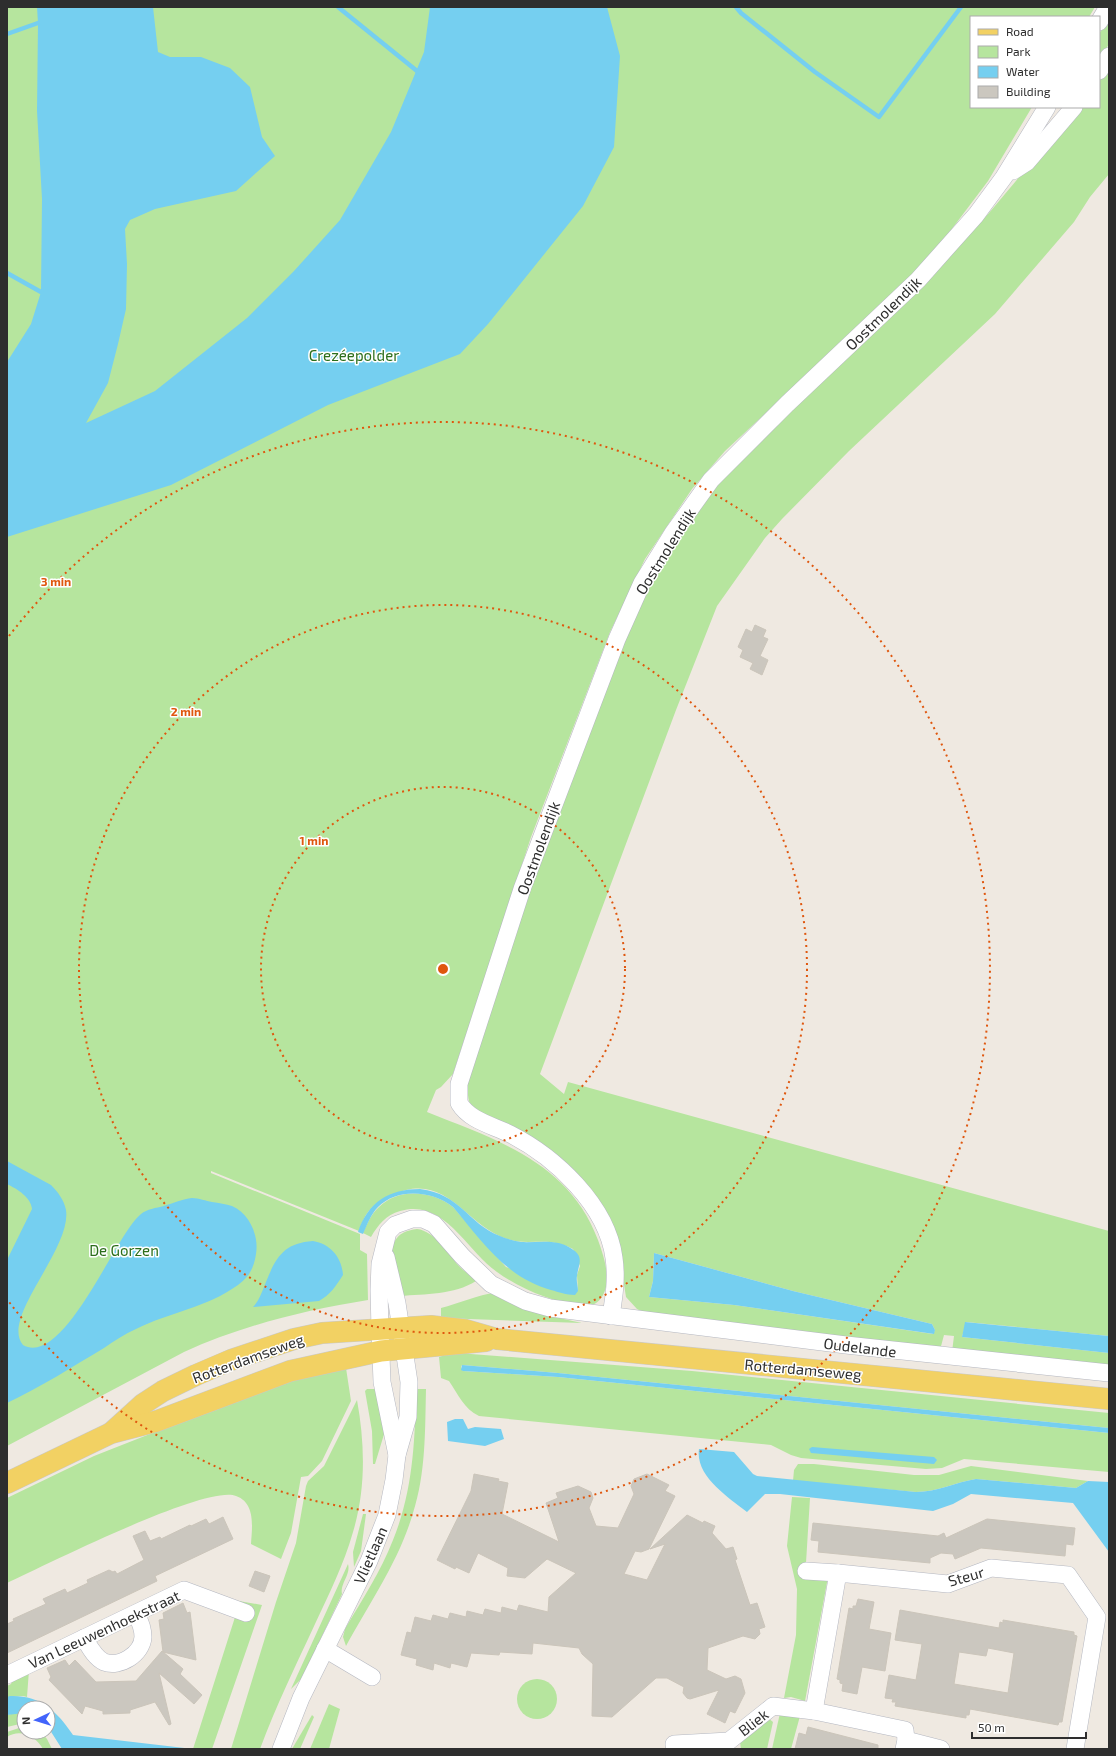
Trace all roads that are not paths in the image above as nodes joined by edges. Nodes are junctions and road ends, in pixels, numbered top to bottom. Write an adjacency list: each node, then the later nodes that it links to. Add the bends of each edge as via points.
1 (1108, 7): 2 (street)
2 (1100, 20)
3 (1109, 56): 4 (street)
4 (1100, 70)
5 (1046, 108): 7 (street, Oostmolendijk)
6 (1073, 108): 7 (street, Oostmolendijk, via 1027,162)
7 (1004, 177): 9 (street, Oostmolendijk, via 976,215 918,280 711,480 673,533 642,583 616,639 522,888 459,1084 459,1103 470,1116 536,1149 566,1174 592,1205 606,1231 614,1257 616,1282)
8 (384, 1247): 9 (street, via 388,1232 395,1225 412,1219 424,1219 434,1224 491,1284 505,1292 550,1308); 10 (street, via 380,1264); 11 (street)
9 (611, 1316): 13 (street, Oudelande, via 854,1346)
10 (380, 1329): 11 (main road, Rotterdamseweg); 12 (street, Vlietlaan); 15 (main road, Rotterdamseweg, via 322,1333 294,1339 231,1360 163,1391 143,1404)
11 (402, 1338): 12 (main road, Rotterdamseweg); 14 (main road, Rotterdamseweg, via 441,1327 466,1330 497,1339); 16 (street, Vlietlaan, via 409,1396 408,1417)
12 (381, 1351): 15 (main road, Rotterdamseweg, via 290,1371 157,1421); 16 (street, Vlietlaan, via 382,1382)
13 (1109, 1373)
14 (1109, 1399)
15 (111, 1432): 17 (main road, Rotterdamseweg)
16 (397, 1455): 24 (street, Vlietlaan, via 387,1515 369,1561)
17 (7, 1483)
18 (806, 1571): 19 (street, Steur)
19 (838, 1573): 21 (street, Steur, via 948,1584 991,1568 1068,1575); 27 (street)
20 (246, 1613): 22 (street, Van Leeuwenhoekstraat, via 184,1590)
21 (1103, 1613): 32 (street, Steur)
22 (136, 1614): 23 (street, Van Leeuwenhoekstraat); 23 (street, via 142,1626 143,1638 138,1650 129,1659 116,1663 103,1662 91,1651)
23 (84, 1638): 25 (street, Van Leeuwenhoekstraat)
24 (326, 1649): 26 (street); 29 (street, Vlietlaan, via 301,1698)
25 (7, 1674)
26 (372, 1677)
27 (814, 1711): 28 (street, via 905,1730); 30 (street, Bliek, via 774,1706 729,1741 674,1744)
28 (905, 1745): 31 (street)
29 (281, 1749)
30 (675, 1749)
31 (941, 1749)
32 (1075, 1749)

